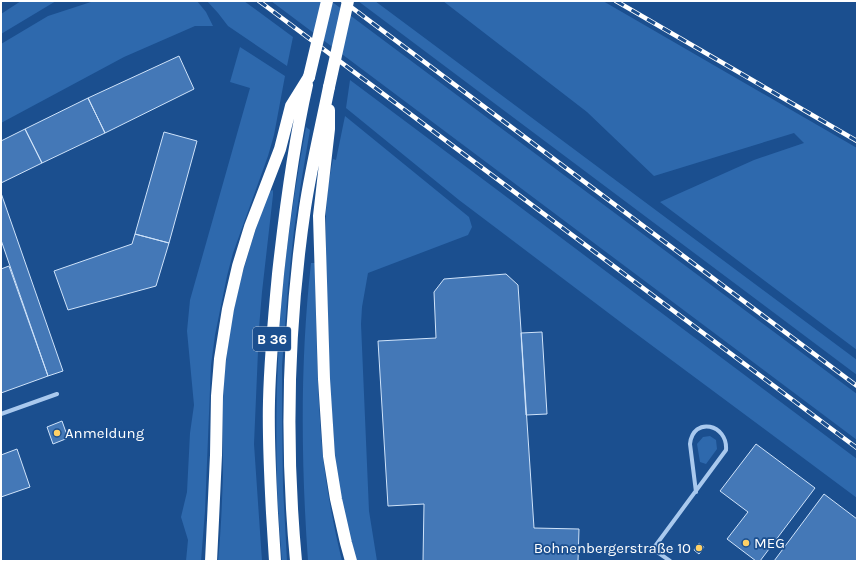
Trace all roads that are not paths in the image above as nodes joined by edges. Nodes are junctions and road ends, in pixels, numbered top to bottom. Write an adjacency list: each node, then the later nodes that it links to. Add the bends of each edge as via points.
1 (326, 1): 3 (highway, B 36, bridge)
2 (348, 1): 4 (highway, B 36, bridge, via 329,87)
3 (310, 77): 8 (highway, via 289,111 280,149 250,227 228,309 216,396); 9 (highway, B 36, via 290,177 272,332 269,438)
4 (324, 135): 10 (highway, B 36, via 312,168 305,209 294,324 290,417); 11 (highway, via 319,216 324,379 329,456)
5 (57, 394): 6 (street)
6 (1, 414)
7 (696, 492): 7 (street, via 726,450 723,435 716,428 705,426 697,429 690,441); 12 (street, via 653,548)
8 (211, 561)
9 (275, 561)
10 (296, 561)
11 (350, 561)
12 (670, 561)

